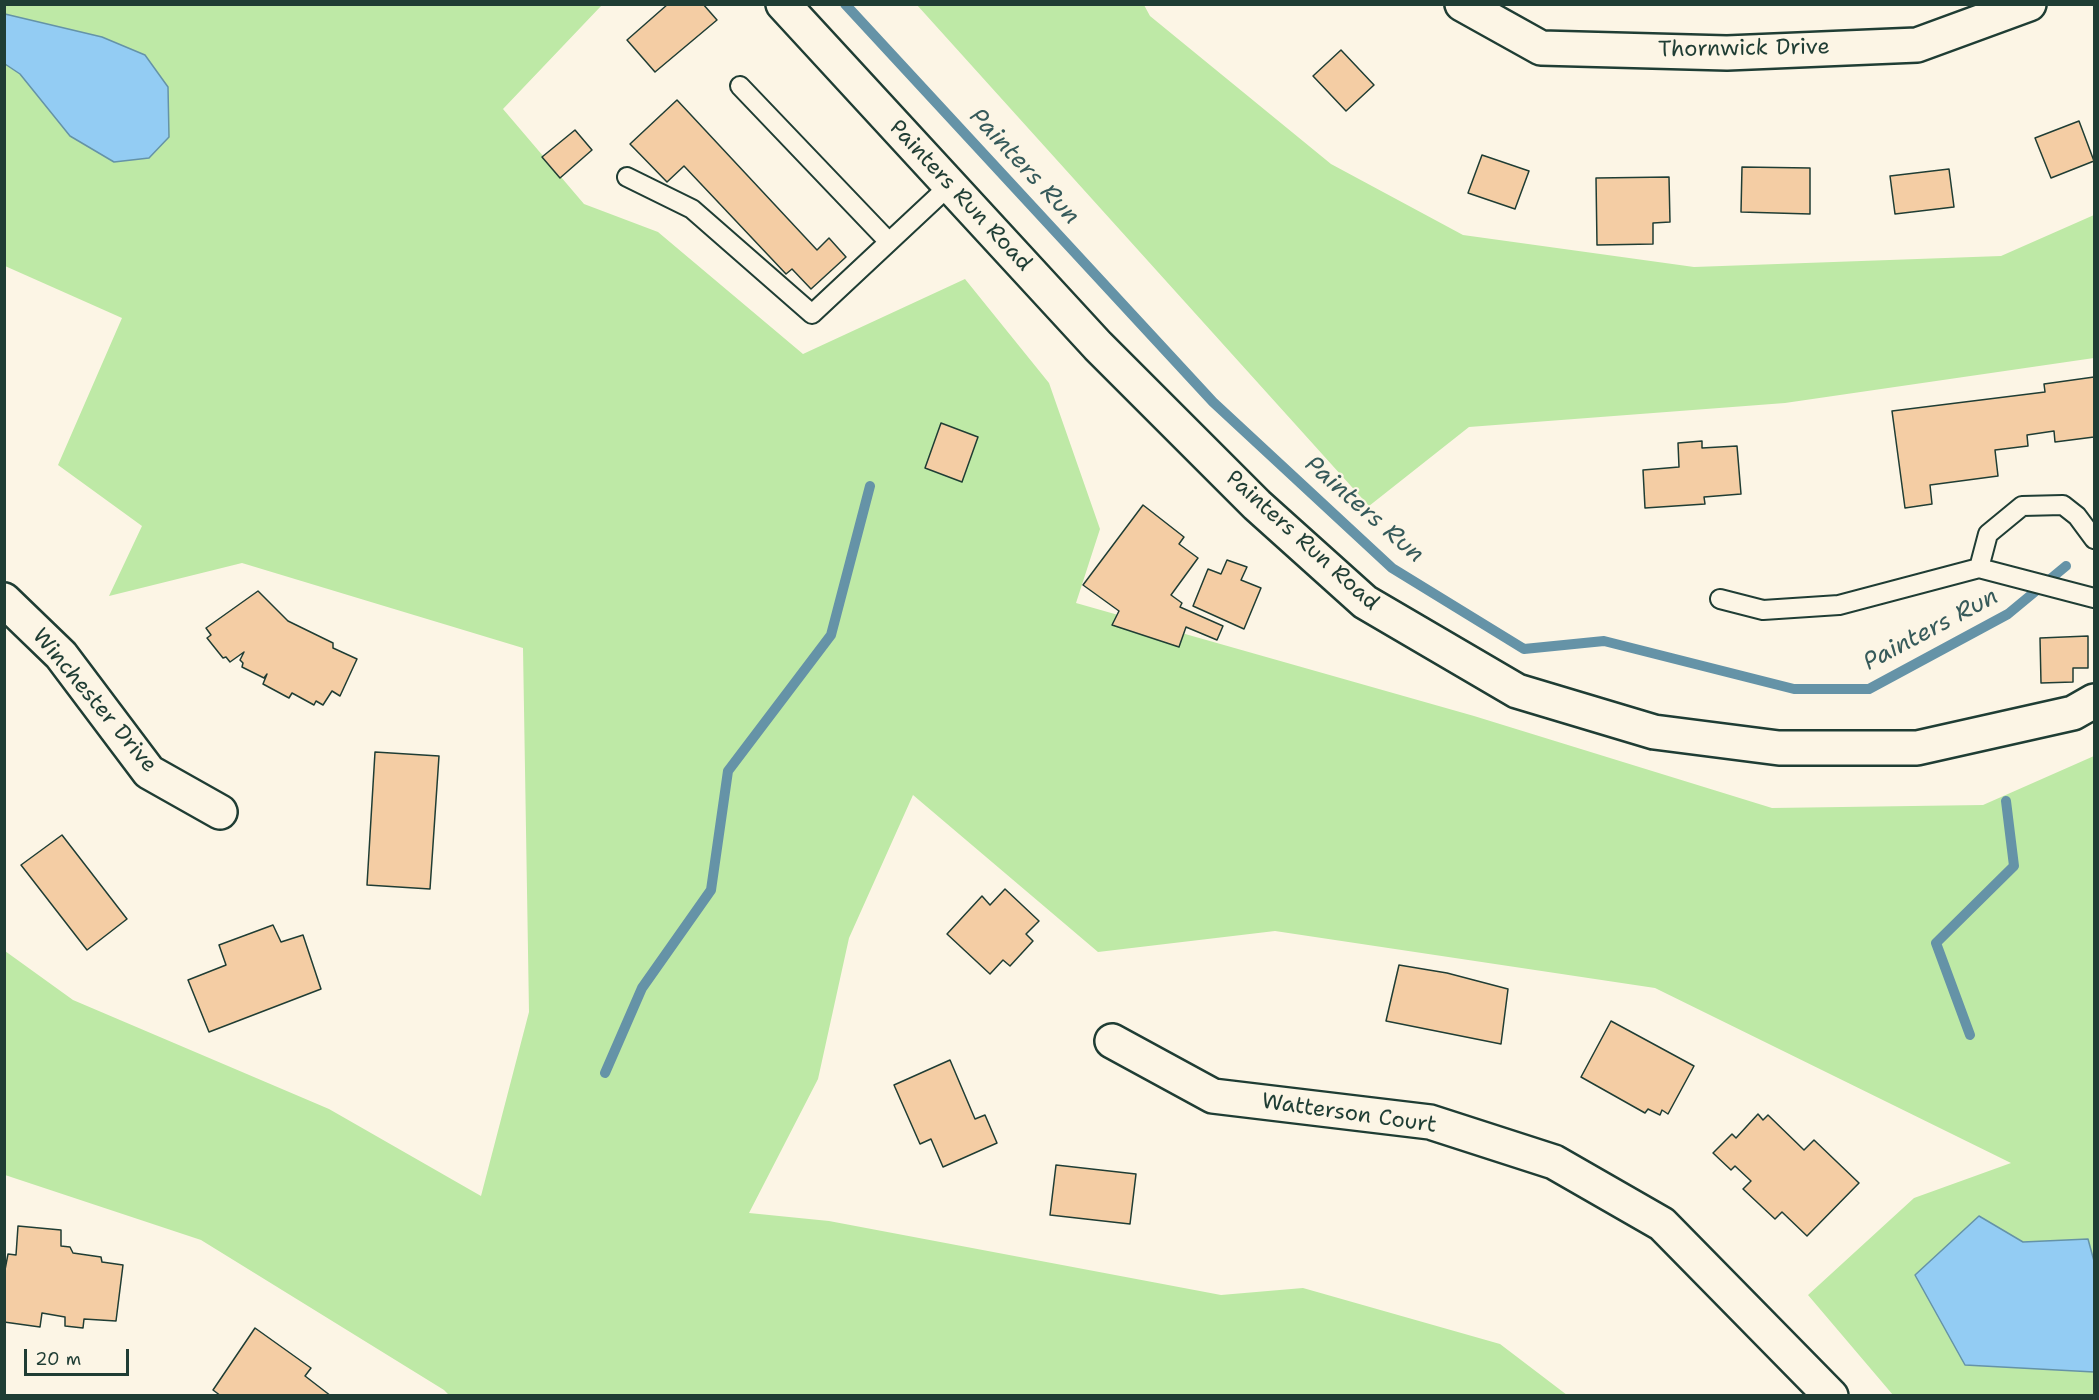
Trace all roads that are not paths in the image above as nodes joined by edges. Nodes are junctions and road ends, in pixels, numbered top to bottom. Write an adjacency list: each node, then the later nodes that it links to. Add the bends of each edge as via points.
1 (783, 4): 6 (street, Painters Run Road)
2 (1462, 4): 3 (street, Thornwick Drive, via 1541,48 1728,53 1917,45)
3 (2029, 4)
4 (740, 86): 7 (lane)
5 (627, 177): 7 (lane, via 692,209 812,315)
6 (950, 185): 7 (lane); 13 (street, Painters Run Road, via 1098,346 1257,505 1365,602 1517,691 1654,732 1779,748 1917,748 2073,713)
7 (889, 242)
8 (2094, 539): 9 (lane, via 2077,516 2062,505 2022,506 1988,534)
9 (1979, 568): 10 (lane); 11 (lane, via 1839,605 1762,610)
10 (2094, 598)
11 (1720, 599)
12 (4, 600): 14 (street, Winchester Drive, via 61,655 149,772)
13 (2094, 702)
14 (220, 812)
15 (1112, 1041): 16 (street, Watterson Court, via 1213,1096 1430,1122 1554,1162 1662,1224)
16 (1831, 1395)

